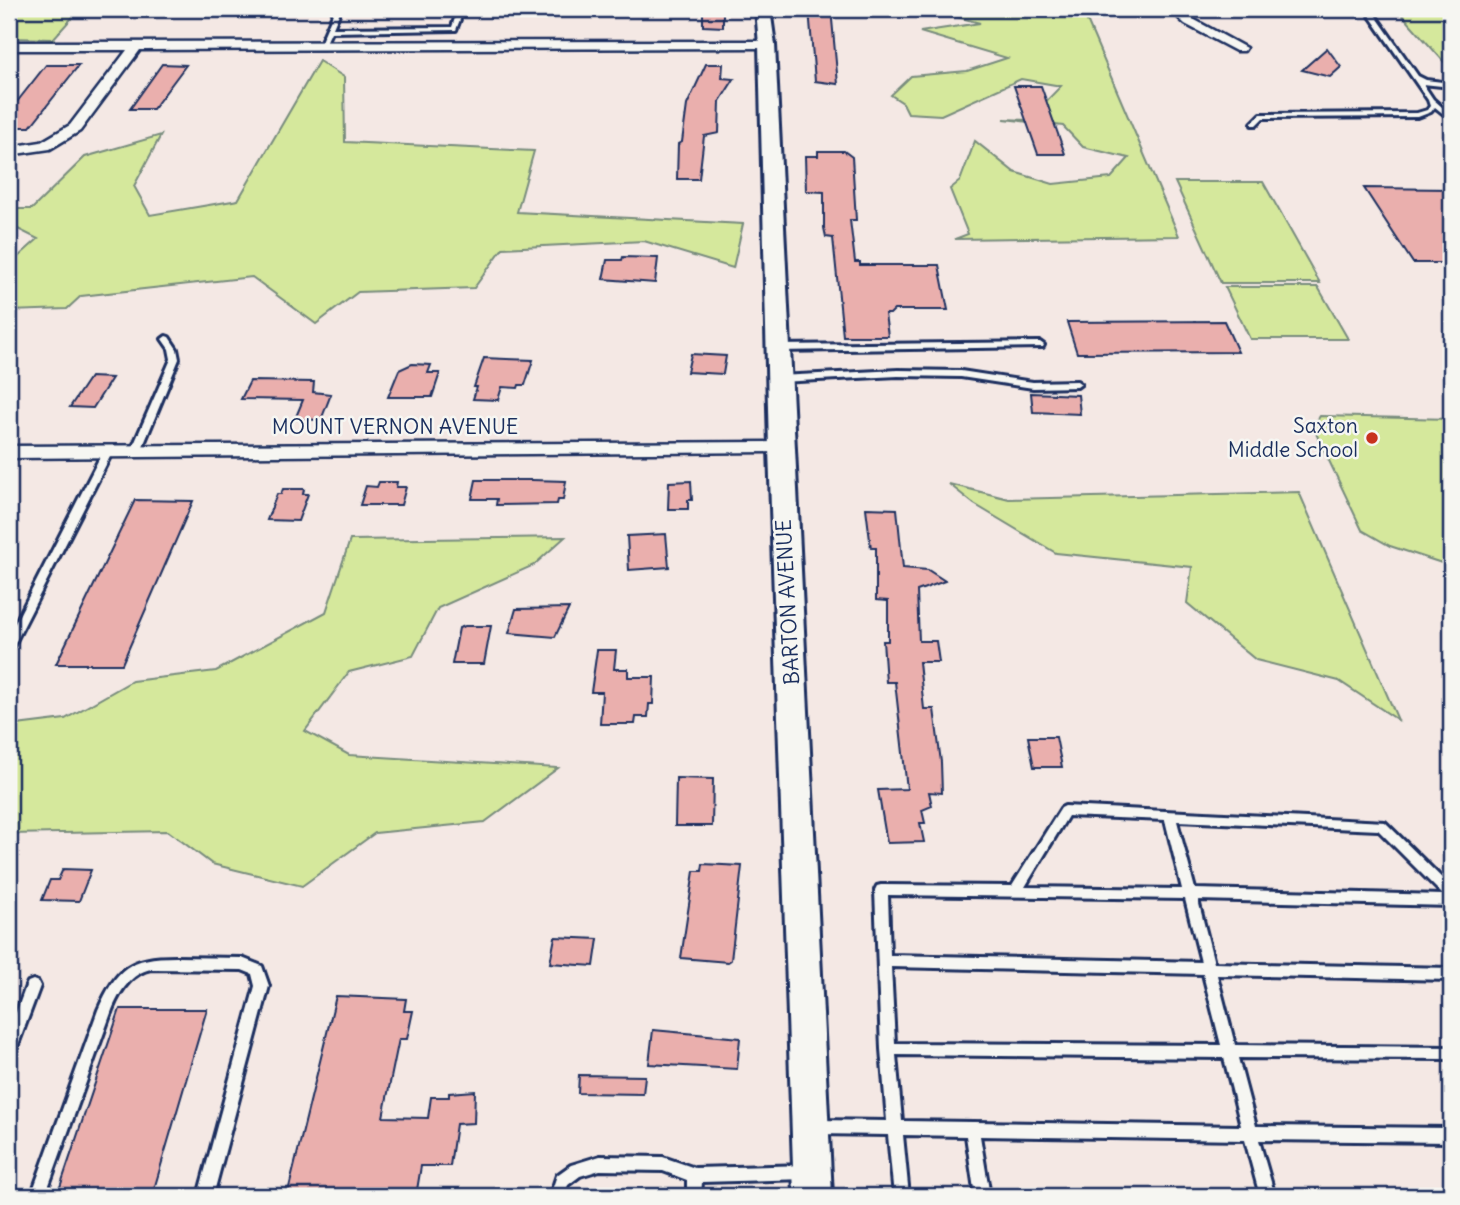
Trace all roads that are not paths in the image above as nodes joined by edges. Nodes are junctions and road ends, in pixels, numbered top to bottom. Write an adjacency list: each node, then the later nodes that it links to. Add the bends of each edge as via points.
1 (338, 9): 6 (lane)
2 (461, 9): 6 (lane, via 454,29)
3 (763, 9): 7 (street, BARTON AVENUE)
4 (1175, 9): 11 (street, via 1192,24)
5 (1368, 9): 12 (lane)
6 (328, 30): 9 (lane)
7 (767, 45): 9 (street); 20 (street, BARTON AVENUE)
8 (9, 46): 10 (street)
9 (322, 46): 10 (street)
10 (136, 47): 17 (street, via 75,128 45,146)
11 (1240, 48)
12 (1416, 77): 13 (lane); 14 (lane)
13 (1451, 85)
14 (1431, 100): 15 (lane); 16 (lane, via 1430,111 1418,115 1261,116)
15 (1451, 118)
16 (1254, 124)
17 (9, 151)
18 (166, 339): 24 (lane, via 175,359)
19 (1040, 345): 20 (lane)
20 (777, 348): 21 (street, BARTON AVENUE)
21 (779, 379): 22 (lane, via 961,374 1033,385); 23 (street, BARTON AVENUE)
22 (1077, 384)
23 (781, 448): 24 (street, MOUNT VERNON AVENUE); 41 (street, BARTON AVENUE)
24 (136, 451): 26 (street, MOUNT VERNON AVENUE)
25 (9, 452): 26 (street, MOUNT VERNON AVENUE)
26 (108, 452): 27 (lane)
27 (9, 645)
28 (1170, 816): 29 (lane, via 1065,811); 30 (lane); 31 (lane, via 1381,825)
29 (1015, 892): 30 (lane); 33 (lane, via 881,890)
30 (1189, 894): 32 (lane); 34 (lane)
31 (1451, 895)
32 (1451, 901)
33 (883, 961): 34 (lane); 37 (lane)
34 (1208, 966): 35 (lane); 39 (lane)
35 (1451, 974)
36 (33, 986): 38 (lane)
37 (888, 1049): 39 (lane); 42 (lane)
38 (9, 1050)
39 (1229, 1051): 40 (lane); 44 (lane)
40 (1451, 1053)
41 (810, 1126): 42 (lane); 47 (street, BARTON AVENUE)
42 (894, 1126): 43 (lane); 52 (lane)
43 (972, 1129): 44 (lane); 53 (lane)
44 (1250, 1133): 45 (lane); 54 (lane)
45 (1451, 1135)
46 (695, 1175): 47 (lane); 50 (lane, via 663,1164 600,1163 562,1180); 51 (lane)
47 (813, 1184)
48 (38, 1196): 49 (lane, via 112,992 124,978 143,964 242,964 257,970 262,986)
49 (206, 1196)
50 (557, 1196)
51 (694, 1196)
52 (901, 1196)
53 (982, 1196)
54 (1267, 1196)

